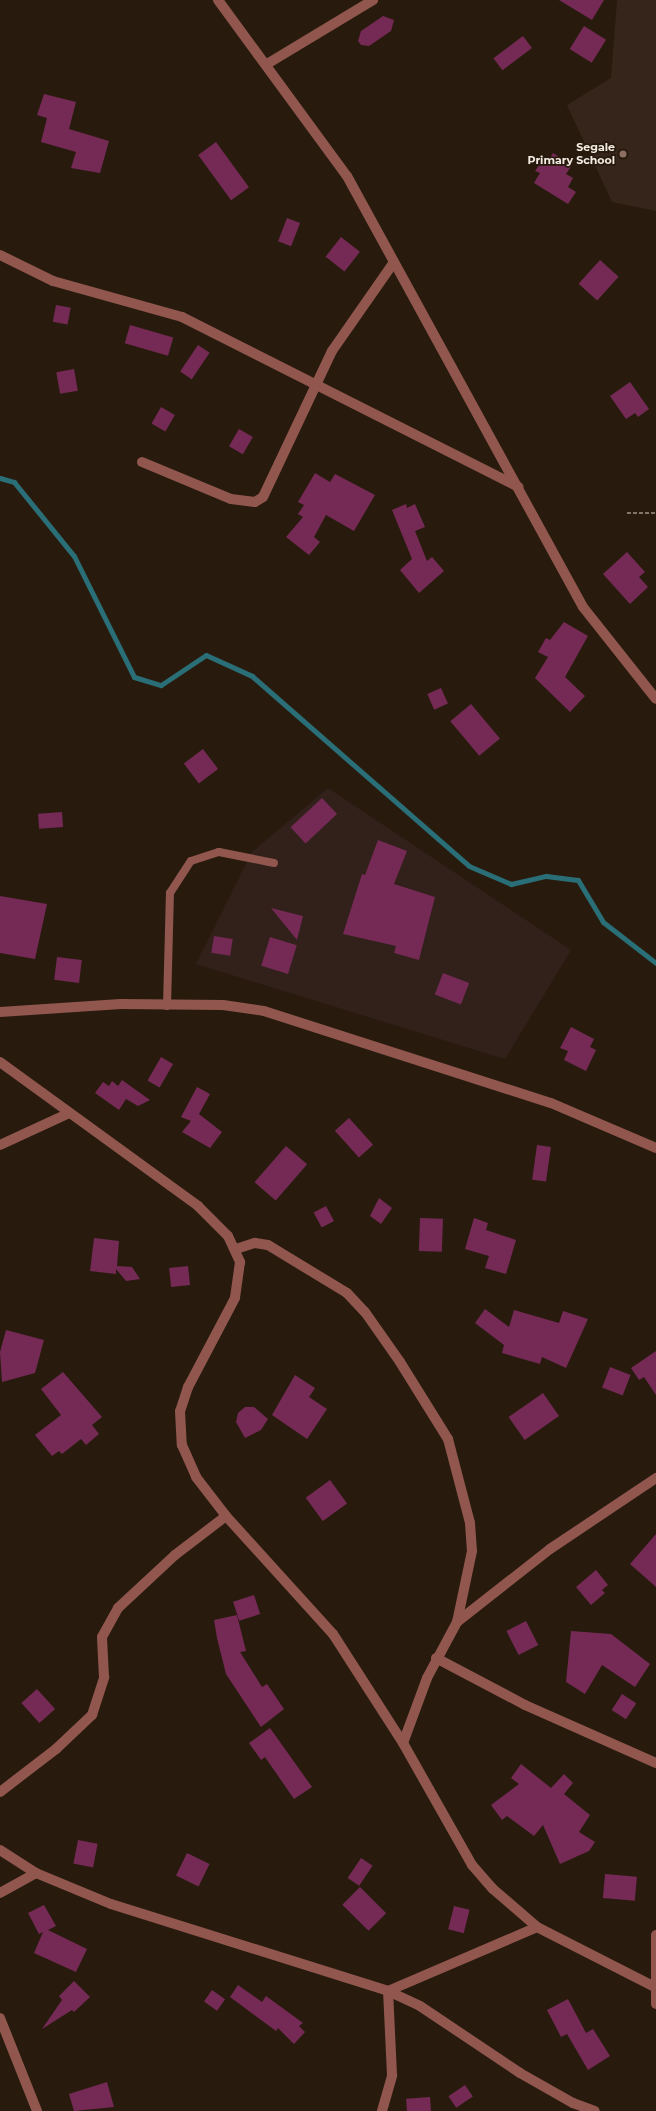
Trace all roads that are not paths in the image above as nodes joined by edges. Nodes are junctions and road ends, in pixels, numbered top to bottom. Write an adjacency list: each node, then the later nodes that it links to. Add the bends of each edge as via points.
1 (218, 0): 3 (street)
2 (373, 0): 3 (street)
3 (267, 64): 5 (street, via 347,176)
4 (0, 255): 6 (street, via 53,281 182,317)
5 (394, 262): 6 (street, via 345,330); 8 (street)
6 (315, 386): 7 (street, via 271,486 255,502 231,499); 8 (street)
7 (142, 462)
8 (518, 487): 9 (street, via 583,607)
9 (656, 699)
10 (274, 863): 11 (lane, via 219,852 191,861 170,893)
11 (167, 1006): 12 (street, via 121,1004); 16 (street, via 223,1005 307,1023 551,1103)
12 (0, 1012)
13 (0, 1062): 14 (street)
14 (68, 1114): 15 (street); 17 (street, via 198,1206 223,1230)
15 (0, 1145)
16 (656, 1148)
17 (236, 1249): 19 (street, via 240,1262 235,1298 188,1387 180,1411 182,1445 187,1460); 20 (street, via 254,1243 268,1245 346,1293 365,1312 444,1432 462,1485 472,1551)
18 (656, 1478): 20 (street, via 539,1557)
19 (226, 1516): 22 (street, via 333,1634); 24 (street, via 175,1555 118,1608 102,1637 104,1677 92,1715 56,1749)
20 (457, 1622): 21 (street)
21 (436, 1658): 22 (street); 23 (street, via 525,1705)
22 (403, 1743): 28 (street, via 472,1865 493,1889)
23 (656, 1763)
24 (0, 1792)
25 (0, 1850): 26 (street)
26 (36, 1873): 27 (street); 31 (street, via 111,1904)
27 (0, 1893)
28 (537, 1927): 30 (street); 31 (street)
29 (656, 1935): 30 (street)
30 (655, 1986): 32 (street)
31 (388, 1991): 35 (street, via 392,2075); 36 (street, via 420,2006 520,2073 573,2103)
32 (656, 2004)
33 (0, 2018): 34 (street)
34 (37, 2111)
35 (382, 2111)
36 (595, 2111)

